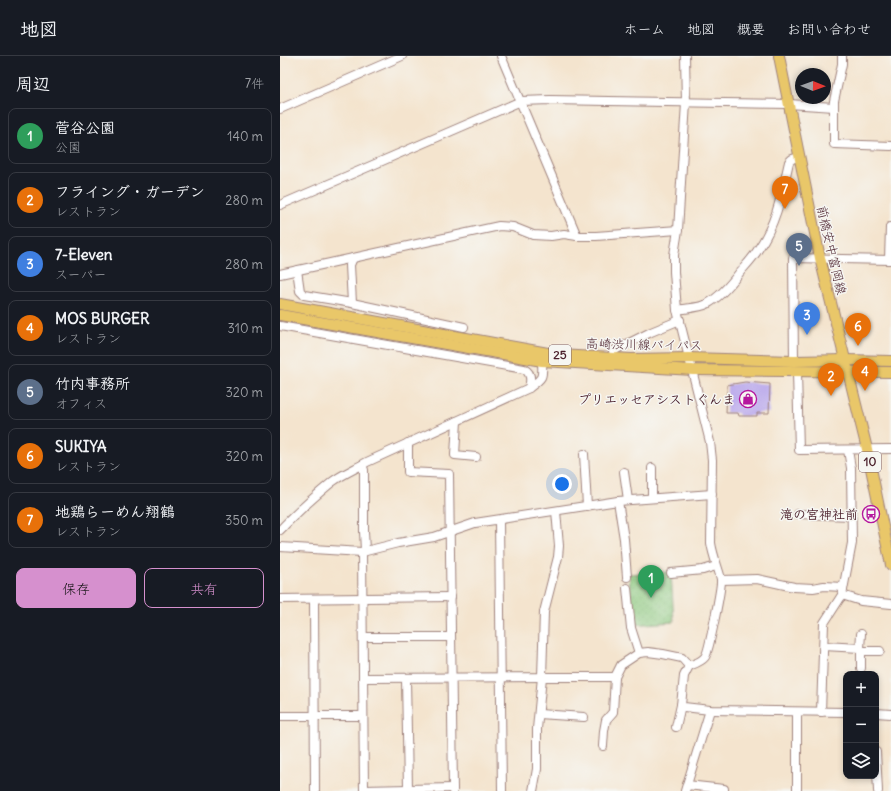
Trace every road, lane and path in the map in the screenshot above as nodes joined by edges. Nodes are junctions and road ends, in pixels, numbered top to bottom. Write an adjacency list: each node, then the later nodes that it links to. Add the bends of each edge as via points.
1 (402, 56): 10 (street)
2 (501, 56): 6 (street)
3 (685, 56): 7 (street)
4 (779, 56): 8 (main road, 前橋安中富岡線 / 10)
5 (842, 56): 9 (street)
6 (521, 101): 7 (street); 13 (street); 16 (street)
7 (686, 103): 8 (street); 15 (street)
8 (789, 104): 9 (street); 12 (main road, 前橋安中富岡線 / 10)
9 (834, 107): 11 (street, via 834,144)
10 (280, 109)
11 (891, 146)
12 (799, 157): 18 (main road, 前橋安中富岡線 / 10); 24 (street, via 789,162 778,208 760,248 737,277 728,288 707,304)
13 (280, 205)
14 (890, 226): 19 (street)
15 (678, 230): 16 (street); 24 (street, via 674,255)
16 (577, 236): 17 (street, via 533,235 512,227 499,226)
17 (353, 258): 20 (street); 22 (street, via 350,265)
18 (820, 258): 19 (street); 31 (main road, 前橋安中富岡線 / 10); 33 (street, via 793,258)
19 (890, 260)
20 (297, 270): 21 (street); 22 (street, via 301,293 304,295)
21 (280, 274)
22 (352, 303): 28 (street)
23 (280, 304): 30 (main road, 高崎渋川線バイパス / 25, via 559,355 631,359)
24 (677, 310): 26 (street)
25 (280, 315): 32 (main road, 高崎渋川線バイパス / 25)
26 (680, 320): 29 (street); 30 (street)
27 (280, 326): 39 (street, via 524,369 531,379)
28 (464, 327)
29 (614, 351)
30 (690, 358): 33 (main road, 高崎渋川線バイパス / 25); 35 (street)
31 (845, 360): 33 (main road, 高崎渋川線バイパス / 25); 34 (main road, 高崎渋川線バイパス / 25); 37 (main road, 前橋安中富岡線 / 10)
32 (542, 361): 35 (main road, 高崎渋川線バイパス / 25); 39 (street, via 543,373 540,380)
33 (794, 361)
34 (891, 361)
35 (693, 370): 36 (main road, 高崎渋川線バイパス / 25); 50 (street, via 707,423 712,460)
36 (796, 372): 37 (main road, 高崎渋川線バイパス / 25); 43 (street, via 799,450)
37 (848, 372): 38 (main road, 高崎渋川線バイパス / 25); 44 (main road, 前橋安中富岡線 / 10)
38 (891, 372)
39 (529, 388): 40 (street)
40 (457, 421): 41 (street); 46 (street, via 455,455)
41 (408, 443): 47 (street); 60 (street, via 408,472 449,474)
42 (891, 449): 44 (street)
43 (848, 450): 44 (street); 57 (street, via 851,468)
44 (867, 450): 63 (main road, 前橋安中富岡線 / 10)
45 (584, 454): 54 (street)
46 (476, 457)
47 (362, 465): 59 (street, via 333,482); 62 (street)
48 (652, 468): 51 (street)
49 (624, 472): 52 (street)
50 (712, 494): 51 (street); 64 (street, via 711,543)
51 (652, 498): 52 (street)
52 (628, 500): 53 (street)
53 (618, 501): 54 (street); 66 (street)
54 (587, 506): 55 (street)
55 (556, 511): 58 (street); 85 (street, via 558,557 544,612)
56 (798, 514): 57 (street)
57 (851, 516): 69 (street, via 852,543)
58 (499, 520): 60 (street, via 475,523); 84 (street)
59 (280, 530)
60 (450, 532): 62 (street); 70 (street)
61 (280, 547): 62 (street)
62 (364, 552): 71 (street)
63 (891, 565)
64 (716, 566): 65 (street, via 703,570); 67 (street)
65 (671, 572)
66 (627, 578)
67 (721, 580): 69 (street, via 757,579 794,587 824,586); 82 (street, via 707,652 702,660)
68 (627, 588): 81 (street, via 631,628)
69 (843, 591): 74 (street, via 861,601); 78 (street, via 824,623)
70 (451, 597): 71 (street); 76 (street)
71 (362, 598): 73 (street); 77 (street)
72 (280, 599): 73 (street)
73 (314, 599): 99 (street)
74 (891, 604)
75 (861, 634): 79 (street)
76 (451, 636): 77 (street); 89 (street)
77 (363, 637): 87 (street)
78 (824, 646): 79 (street); 93 (street)
79 (861, 650): 80 (street); 83 (street)
80 (880, 651)
81 (639, 653): 82 (street, via 648,652 682,658); 86 (street, via 622,665)
82 (689, 666): 90 (street, via 684,676)
83 (861, 668)
84 (500, 677): 85 (street); 89 (street); 110 (street)
85 (542, 677): 86 (street); 96 (street)
86 (615, 677): 103 (street, via 612,712 606,720)
87 (363, 678): 88 (street); 100 (street)
88 (406, 678): 89 (street); 106 (street)
89 (452, 678): 107 (street)
90 (682, 705): 91 (street); 102 (street)
91 (710, 710): 92 (street); 105 (street)
92 (797, 712): 93 (street); 113 (street)
93 (820, 712): 94 (street)
94 (843, 712)
95 (879, 713): 97 (street)
96 (539, 714): 101 (street); 111 (street, via 537,769)
97 (891, 714)
98 (280, 716): 99 (street)
99 (314, 716): 100 (street); 109 (street)
100 (363, 716): 108 (street)
101 (584, 717)
102 (676, 728)
103 (603, 746)
104 (877, 779): 114 (street)
105 (686, 788): 112 (street)
106 (408, 789): 107 (street); 108 (street)
107 (453, 789)
108 (364, 790)
109 (315, 791)
110 (502, 791)
111 (533, 791)
112 (724, 791)
113 (797, 791)
114 (878, 791)

